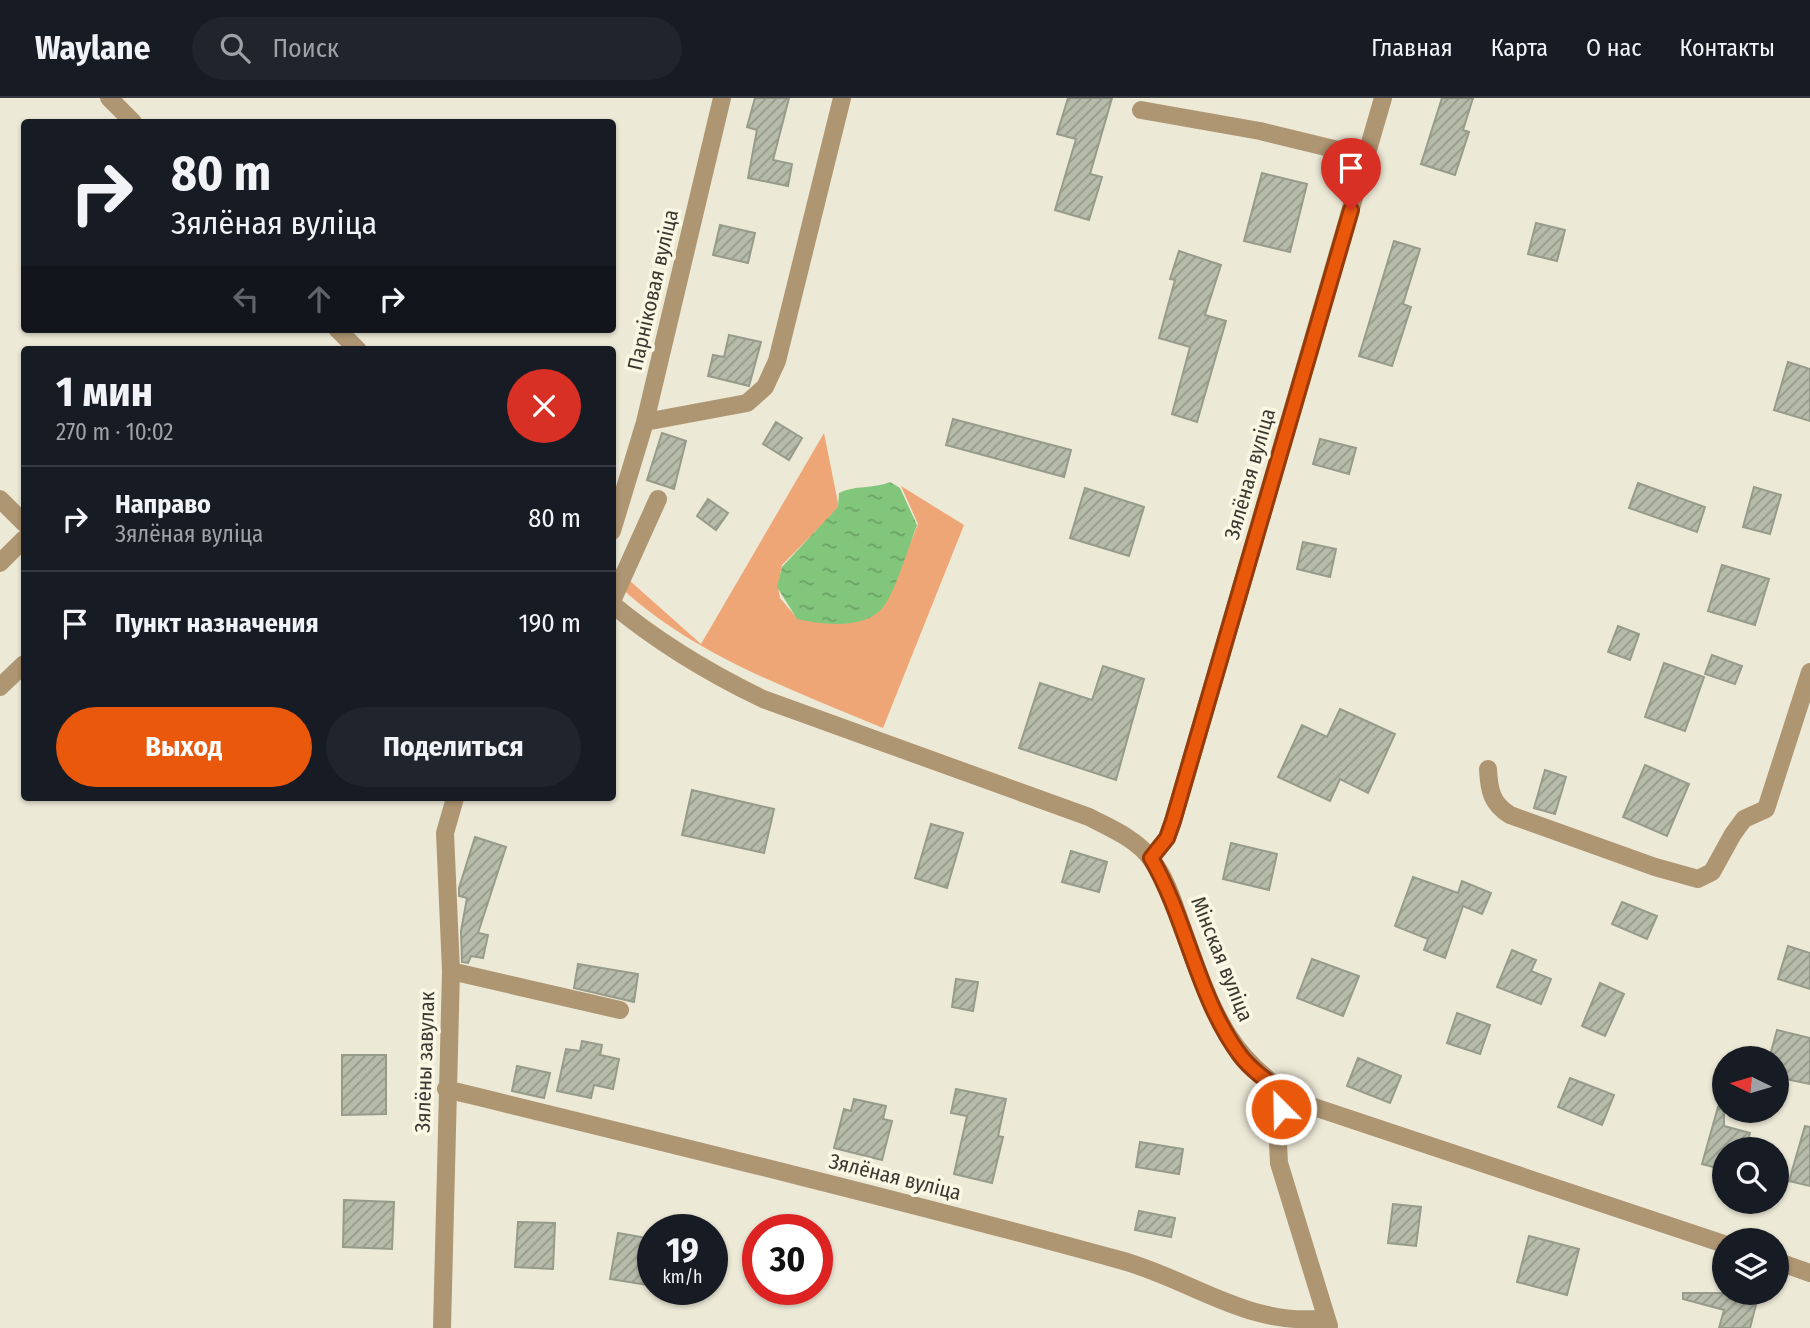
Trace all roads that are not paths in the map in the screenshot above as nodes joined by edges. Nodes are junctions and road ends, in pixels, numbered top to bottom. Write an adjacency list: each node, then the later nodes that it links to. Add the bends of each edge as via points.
1 (109, 98): 6 (street)
2 (722, 98): 10 (street, Парніковая вуліца)
3 (842, 98): 10 (street, via 777,361 765,387 747,403)
4 (1383, 98): 7 (street, Зялёная вуліца)
5 (1141, 110): 7 (street, via 1260,131)
6 (130, 119)
7 (1367, 157): 23 (street, Зялёная вуліца, via 1173,821 1167,838)
8 (342, 333): 9 (street)
9 (354, 346)
10 (646, 422): 13 (street, Парніковая вуліца)
11 (0, 499): 14 (street)
12 (658, 499): 17 (street)
13 (616, 518)
14 (21, 520)
15 (21, 542): 16 (street)
16 (0, 563)
17 (617, 607): 23 (street, Мінская вуліца, via 715,676 763,699 1089,817)
18 (21, 667): 20 (street)
19 (1810, 671): 21 (street, via 1766,808 1744,819 1712,872 1698,878 1510,816 1490,793)
20 (0, 687)
21 (1488, 769)
22 (454, 801): 24 (street, Зялёны завулак, via 446,833)
23 (1151, 858): 27 (street, Мінская вуліца, via 1222,1024 1241,1056)
24 (451, 971): 25 (street); 26 (street, Зялёны завулак)
25 (620, 1010)
26 (446, 1089): 31 (street, Зялёная вуліца, via 931,1209 1157,1271 1274,1320); 32 (street, Зялёны завулак)
27 (1285, 1093): 28 (street, Мінская вуліца, via 1308,1105); 31 (street, via 1277,1125 1279,1163)
28 (1712, 1240)
29 (1789, 1266): 30 (street)
30 (1810, 1273)
31 (1328, 1323)
32 (442, 1328)

